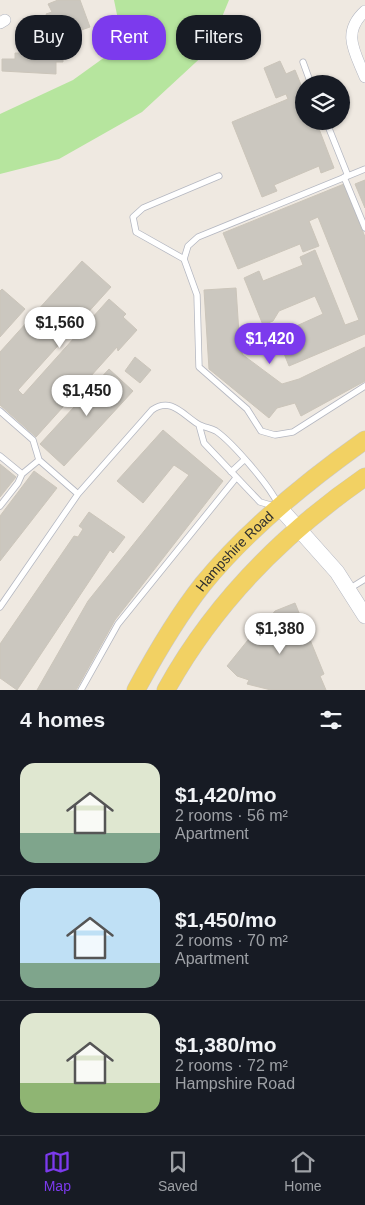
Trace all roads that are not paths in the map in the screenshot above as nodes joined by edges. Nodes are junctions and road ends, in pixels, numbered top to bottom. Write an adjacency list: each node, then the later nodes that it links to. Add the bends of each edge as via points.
1 (365, 11): 4 (street, via 357,18 351,34)
2 (303, 62): 3 (lane)
3 (308, 75)
4 (365, 77)
5 (329, 130): 8 (lane)
6 (365, 169): 8 (lane)
7 (219, 176): 10 (lane, via 143,208 133,217 136,232)
8 (346, 176): 9 (lane); 10 (lane, via 198,237 188,246)
9 (365, 228)
10 (184, 259): 11 (lane, via 198,296 199,367 247,409 261,431 275,435 292,432)
11 (365, 386)
12 (0, 411): 16 (lane, via 33,440)
13 (199, 425): 17 (lane, via 215,431); 18 (lane, via 204,443); 22 (lane, via 177,408 167,404 158,406)
14 (365, 440): 24 (main road, Hampshire Road)
15 (0, 456): 19 (lane)
16 (39, 460): 19 (lane); 22 (lane)
17 (244, 460): 18 (lane); 24 (lane, via 272,490)
18 (231, 472): 21 (lane)
19 (22, 474): 23 (lane)
20 (365, 477): 25 (main road, Hampshire Road)
21 (236, 478): 24 (lane, via 260,502); 30 (lane, via 118,624)
22 (78, 494): 28 (lane)
23 (0, 506)
24 (280, 508): 25 (street); 31 (main road, Hampshire Road, via 232,552 203,585 154,657)
25 (299, 528): 27 (street); 32 (main road, Hampshire Road, via 253,571 219,611)
26 (365, 579): 27 (lane)
27 (349, 589): 29 (street)
28 (0, 606)
29 (365, 616)
30 (81, 690)
31 (136, 690)
32 (166, 690)

